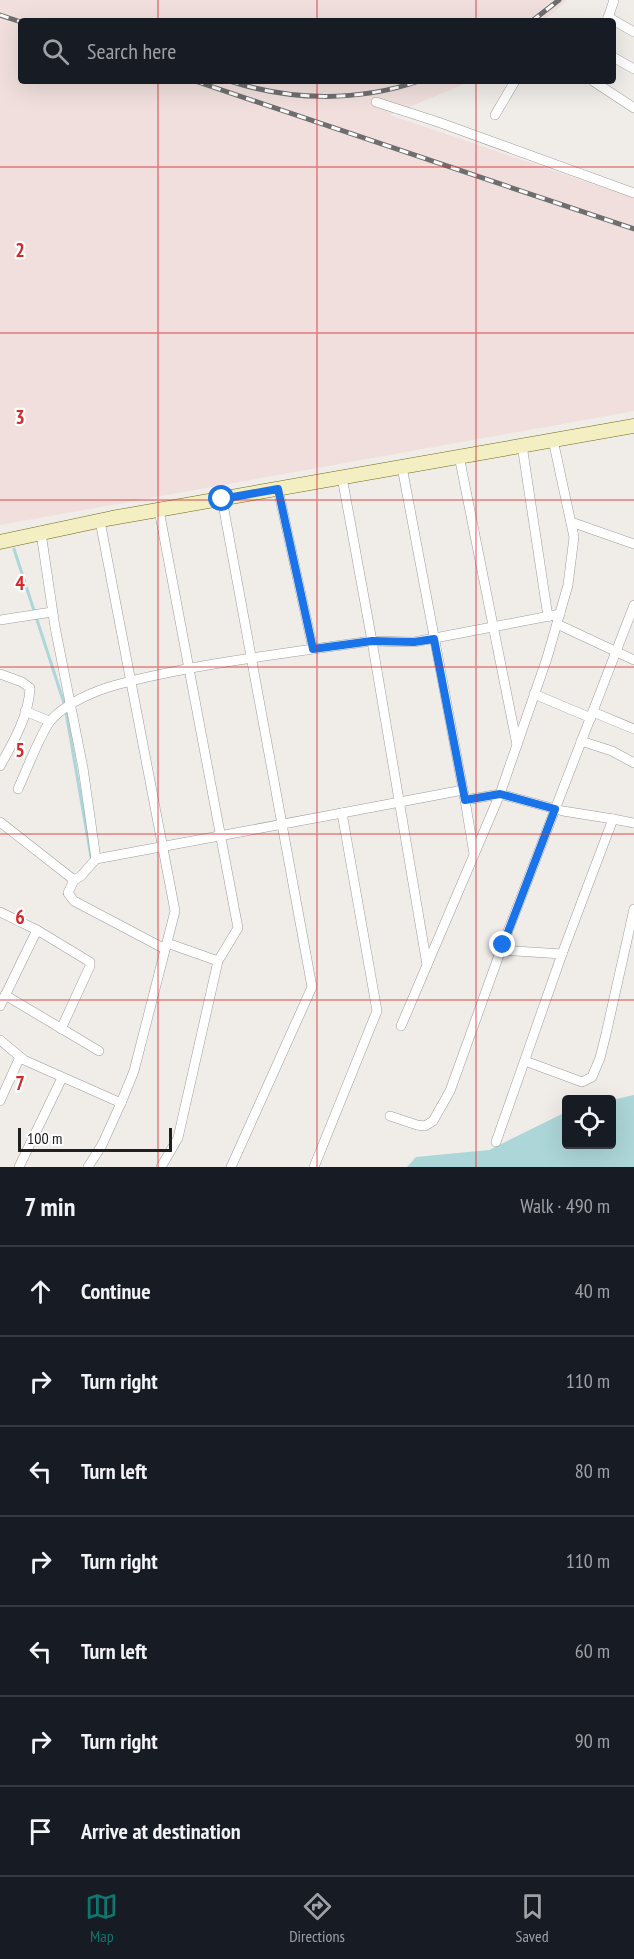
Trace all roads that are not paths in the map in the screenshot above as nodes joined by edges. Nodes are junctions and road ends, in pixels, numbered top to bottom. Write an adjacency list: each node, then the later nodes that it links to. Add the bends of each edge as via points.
1 (614, 0): 2 (street)
2 (608, 18)
3 (616, 23): 4 (street)
4 (634, 32)
5 (616, 59): 6 (street)
6 (634, 69)
7 (513, 84): 11 (street)
8 (598, 84): 10 (street)
9 (376, 102): 12 (street)
10 (634, 108)
11 (495, 115)
12 (634, 193)
13 (634, 426): 14 (main road)
14 (553, 440): 15 (main road); 23 (street)
15 (522, 445): 16 (main road); 30 (street)
16 (459, 456): 17 (main road); 33 (street)
17 (402, 467): 18 (main road); 34 (street)
18 (342, 477): 19 (main road); 35 (street)
19 (278, 489): 20 (main road); 36 (street)
20 (222, 499): 21 (main road); 38 (street)
21 (159, 510): 22 (main road); 40 (street)
22 (100, 521): 24 (main road); 42 (street)
23 (571, 522): 26 (street); 29 (street, via 574,537)
24 (41, 533): 25 (main road); 28 (street)
25 (0, 542)
26 (634, 544)
27 (634, 605): 37 (street)
28 (47, 613): 31 (street); 44 (street)
29 (560, 614): 30 (street); 32 (street)
30 (548, 617): 33 (street)
31 (0, 620)
32 (557, 624): 37 (street); 43 (street)
33 (492, 626): 34 (street); 50 (street)
34 (434, 639): 35 (street); 54 (street)
35 (372, 641): 36 (street); 57 (street)
36 (313, 649): 38 (street)
37 (616, 651): 39 (street); 46 (street)
38 (252, 657): 40 (street); 63 (street)
39 (634, 660)
40 (188, 669): 42 (street); 64 (street)
41 (0, 674): 45 (street, via 30,688)
42 (130, 680): 44 (street); 65 (street)
43 (534, 694): 46 (street); 50 (street)
44 (70, 704): 47 (street); 67 (street)
45 (25, 711): 47 (street); 52 (street)
46 (592, 715): 48 (street); 49 (street)
47 (49, 721): 53 (street)
48 (634, 729)
49 (581, 741): 51 (street); 58 (street)
50 (517, 745): 55 (street)
51 (634, 763)
52 (0, 766)
53 (18, 789)
54 (463, 790): 56 (street); 57 (street)
55 (500, 794): 56 (street); 58 (street); 66 (street)
56 (465, 800): 66 (street)
57 (401, 803): 59 (street); 76 (street)
58 (555, 809): 60 (street); 73 (street)
59 (342, 813): 63 (street); 94 (street, via 377,1011)
60 (614, 819): 62 (street); 74 (street)
61 (0, 822): 68 (street)
62 (634, 823)
63 (283, 826): 64 (street); 93 (street, via 312,987)
64 (220, 837): 65 (street); 75 (street, via 238,928)
65 (163, 848): 67 (street); 72 (street, via 175,911)
66 (474, 855): 76 (street)
67 (96, 859): 68 (street)
68 (74, 880): 72 (street, via 68,893 74,901)
69 (634, 909): 84 (street, via 602,1050 592,1077 582,1082)
70 (0, 912): 71 (street)
71 (37, 930): 77 (street); 80 (street, via 90,962)
72 (166, 946): 75 (street); 87 (street, via 134,1071)
73 (501, 950): 74 (street); 88 (street, via 450,1091 437,1116 425,1126)
74 (562, 954): 84 (street)
75 (218, 961): 92 (street, via 178,1138)
76 (427, 965): 79 (street)
77 (5, 995): 78 (street); 80 (street)
78 (0, 1006)
79 (401, 1026)
80 (61, 1029): 82 (street)
81 (0, 1040): 83 (street)
82 (99, 1051)
83 (20, 1057): 85 (street); 86 (street)
84 (525, 1061): 89 (street)
85 (62, 1078): 87 (street); 90 (street)
86 (0, 1101)
87 (121, 1103): 91 (street)
88 (390, 1116)
89 (496, 1142)
90 (19, 1167)
91 (88, 1167)
92 (161, 1167)
93 (231, 1167)
94 (314, 1167)

